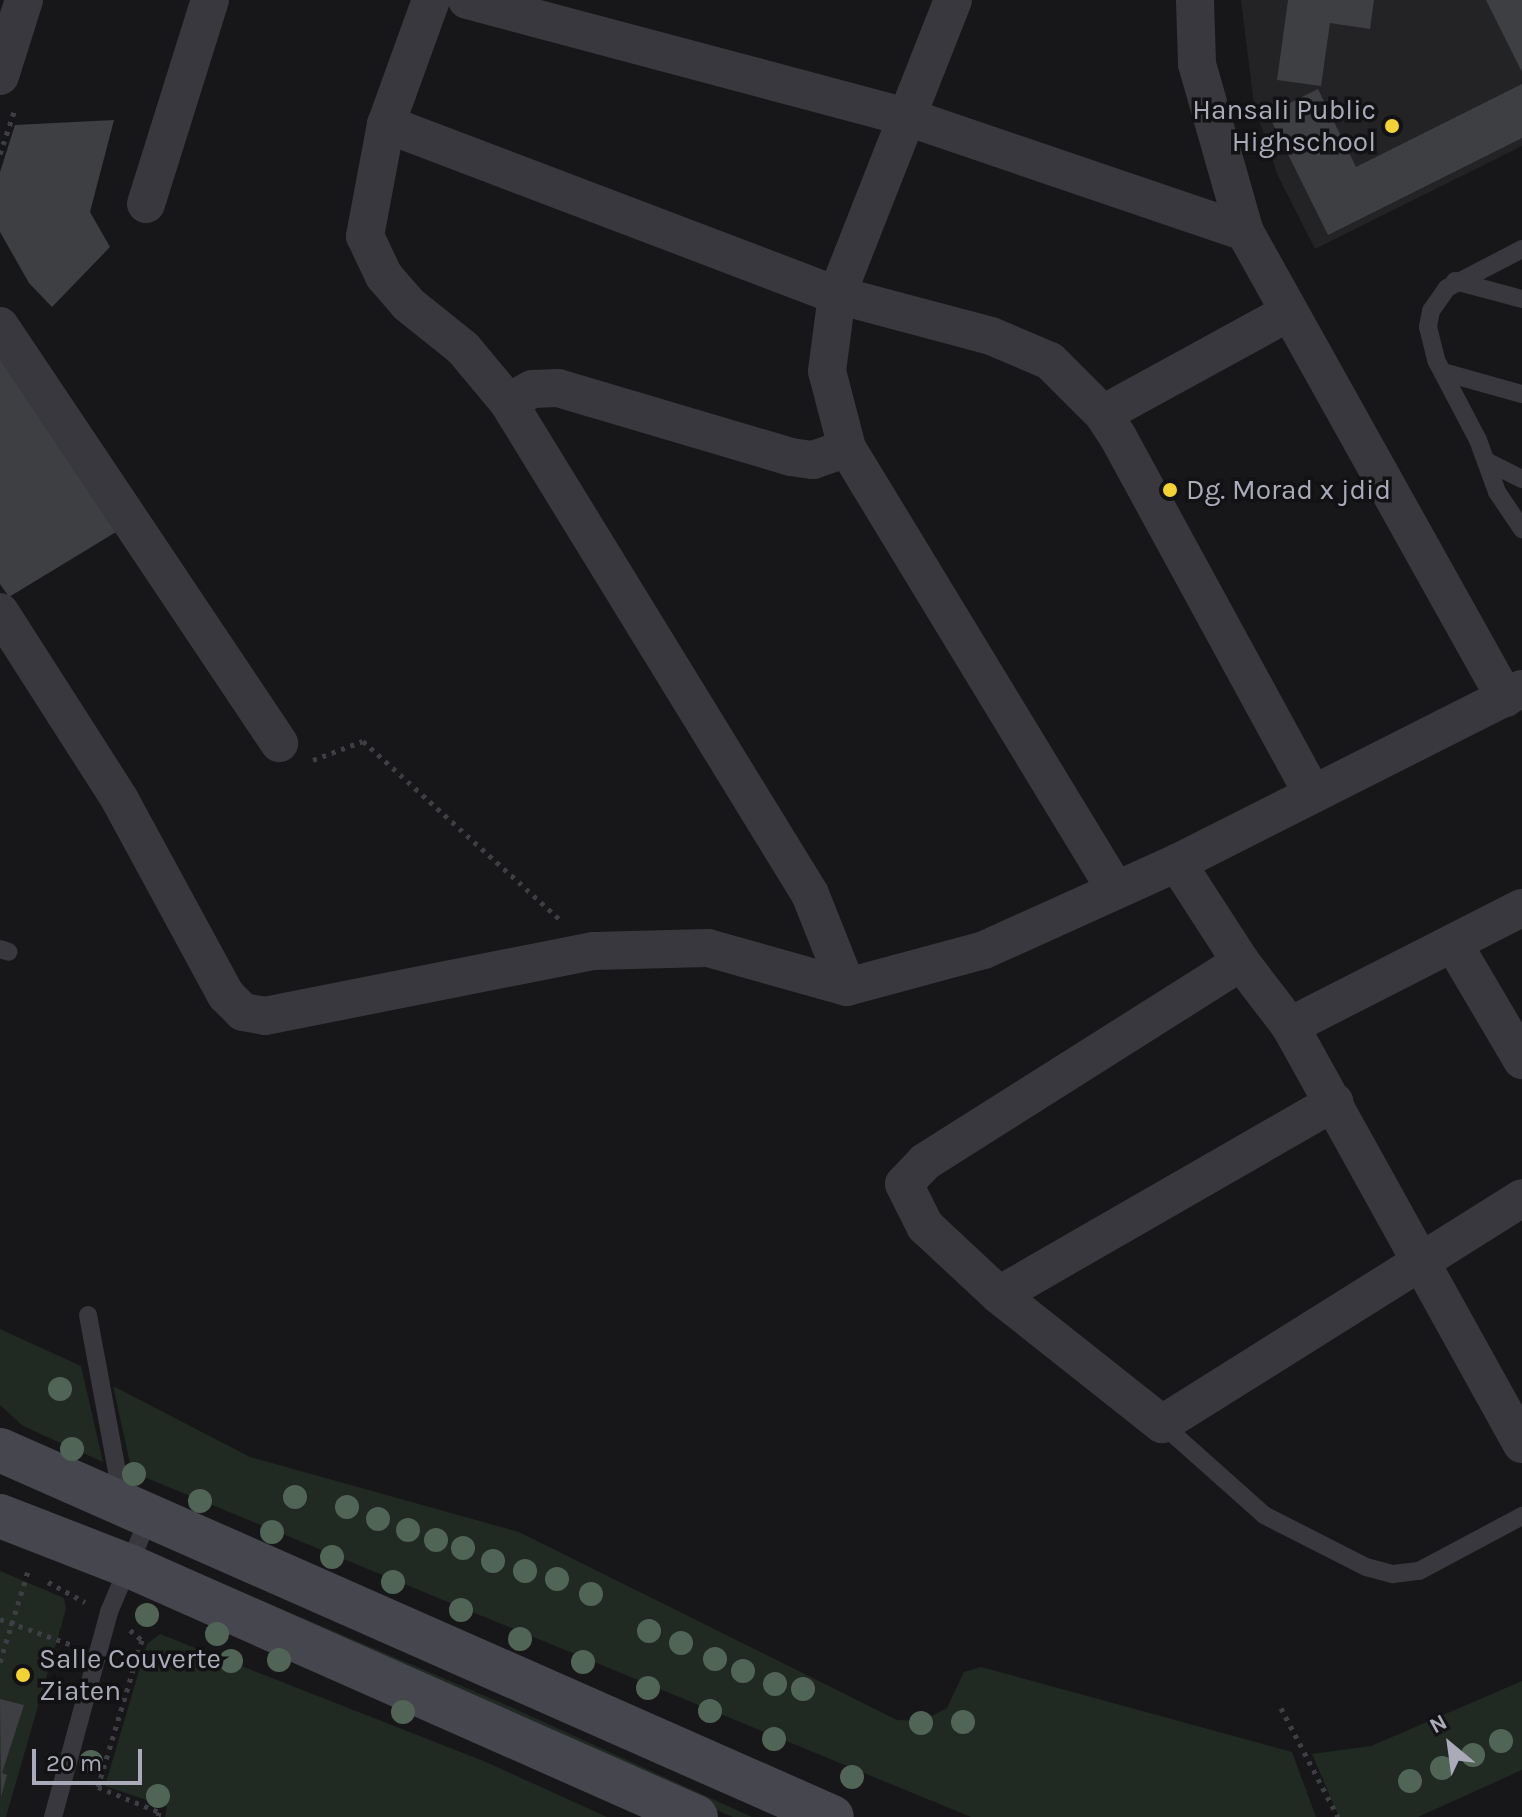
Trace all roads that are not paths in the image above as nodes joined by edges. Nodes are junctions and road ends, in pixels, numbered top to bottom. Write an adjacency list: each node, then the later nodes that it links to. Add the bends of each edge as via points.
1 (24, 0): 7 (street)
2 (210, 0): 10 (street)
3 (431, 0): 9 (street)
4 (467, 0): 8 (street)
5 (953, 0): 8 (street)
6 (1195, 0): 11 (street, via 1197,64)
7 (0, 76)
8 (910, 118): 11 (street); 14 (street)
9 (386, 124): 14 (street); 20 (street, via 365,236 384,276 408,304 463,348)
10 (146, 204)
11 (1245, 232): 16 (street)
12 (1522, 249): 13 (lane)
13 (1455, 281): 15 (lane); 18 (lane, via 1439,295 1428,327)
14 (837, 295): 21 (street, via 1022,348 1050,361); 22 (street, via 827,371)
15 (1522, 299)
16 (1289, 312): 21 (street); 27 (street)
17 (0, 326): 28 (street)
18 (1443, 372): 19 (lane); 23 (lane)
19 (1522, 394)
20 (508, 402): 22 (street, via 532,389 558,388 791,457 813,460); 35 (street, via 810,894)
21 (1103, 414): 29 (street)
22 (847, 448): 31 (street)
23 (1486, 461): 24 (lane); 25 (lane, via 1508,514)
24 (1522, 479)
25 (1522, 529)
26 (0, 612): 35 (street, via 120,800 226,995 243,1012 265,1016 594,951 708,948)
27 (1514, 694): 29 (street)
28 (279, 743)
29 (1312, 793): 30 (street)
30 (1177, 863): 31 (street); 34 (street)
31 (1115, 889): 35 (street, via 984,950)
32 (1522, 908): 33 (street)
33 (1453, 943): 36 (street); 37 (street)
34 (1241, 962): 36 (street); 41 (street, via 948,1146 904,1184 925,1226)
35 (847, 987)
36 (1290, 1026): 38 (street)
37 (1522, 1060)
38 (1335, 1102): 40 (street); 41 (street)
39 (1522, 1198): 40 (street)
40 (1423, 1257): 43 (street); 44 (street)
41 (999, 1295): 43 (street)
42 (88, 1315): 46 (lane)
43 (1162, 1424): 48 (lane, via 1264,1515 1366,1567 1393,1574 1419,1571)
44 (1522, 1444)
45 (0, 1450): 46 (street)
46 (136, 1508): 49 (lane); 52 (street)
47 (0, 1516): 49 (street, via 28,1556)
48 (1522, 1516)
49 (129, 1566): 50 (lane, via 109,1612); 51 (street)
50 (53, 1817)
51 (696, 1817)
52 (832, 1817)

